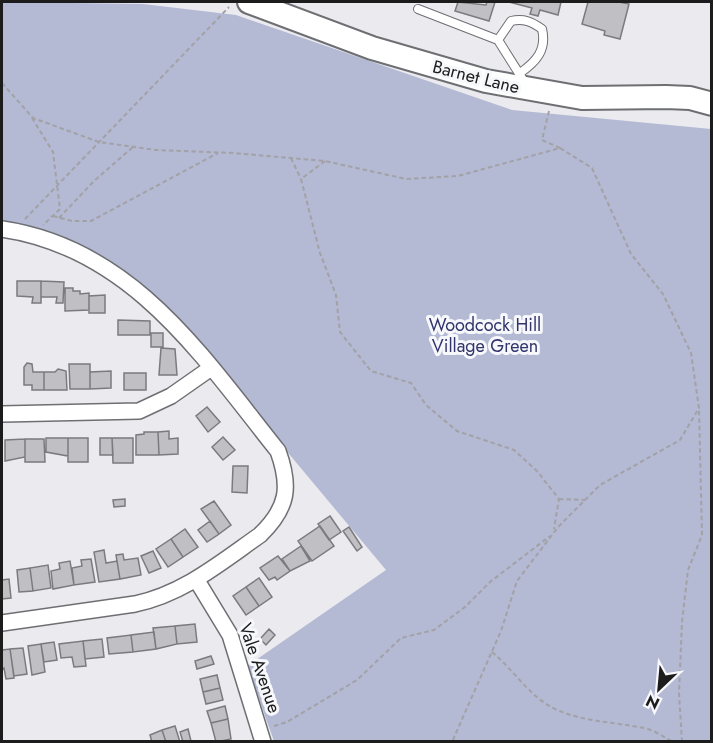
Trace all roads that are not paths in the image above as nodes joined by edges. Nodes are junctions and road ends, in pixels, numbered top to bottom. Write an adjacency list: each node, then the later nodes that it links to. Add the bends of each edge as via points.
1 (239, 4): 4 (main road, Barnet Lane, via 486,81)
2 (418, 9): 3 (lane)
3 (498, 40): 4 (lane); 4 (lane, via 511,21 533,22 542,29 544,39 538,58)
4 (524, 81): 5 (main road, Barnet Lane, via 582,98 690,98)
5 (711, 104)
6 (8, 230): 7 (street, via 75,251 118,274 171,321)
7 (211, 368): 8 (street, via 171,396 139,411); 9 (street, via 278,451 286,474 284,504 260,535)
8 (2, 414)
9 (196, 579): 10 (street, via 156,600); 11 (street, Vale Avenue, via 230,635)
10 (2, 623)
11 (261, 736)

